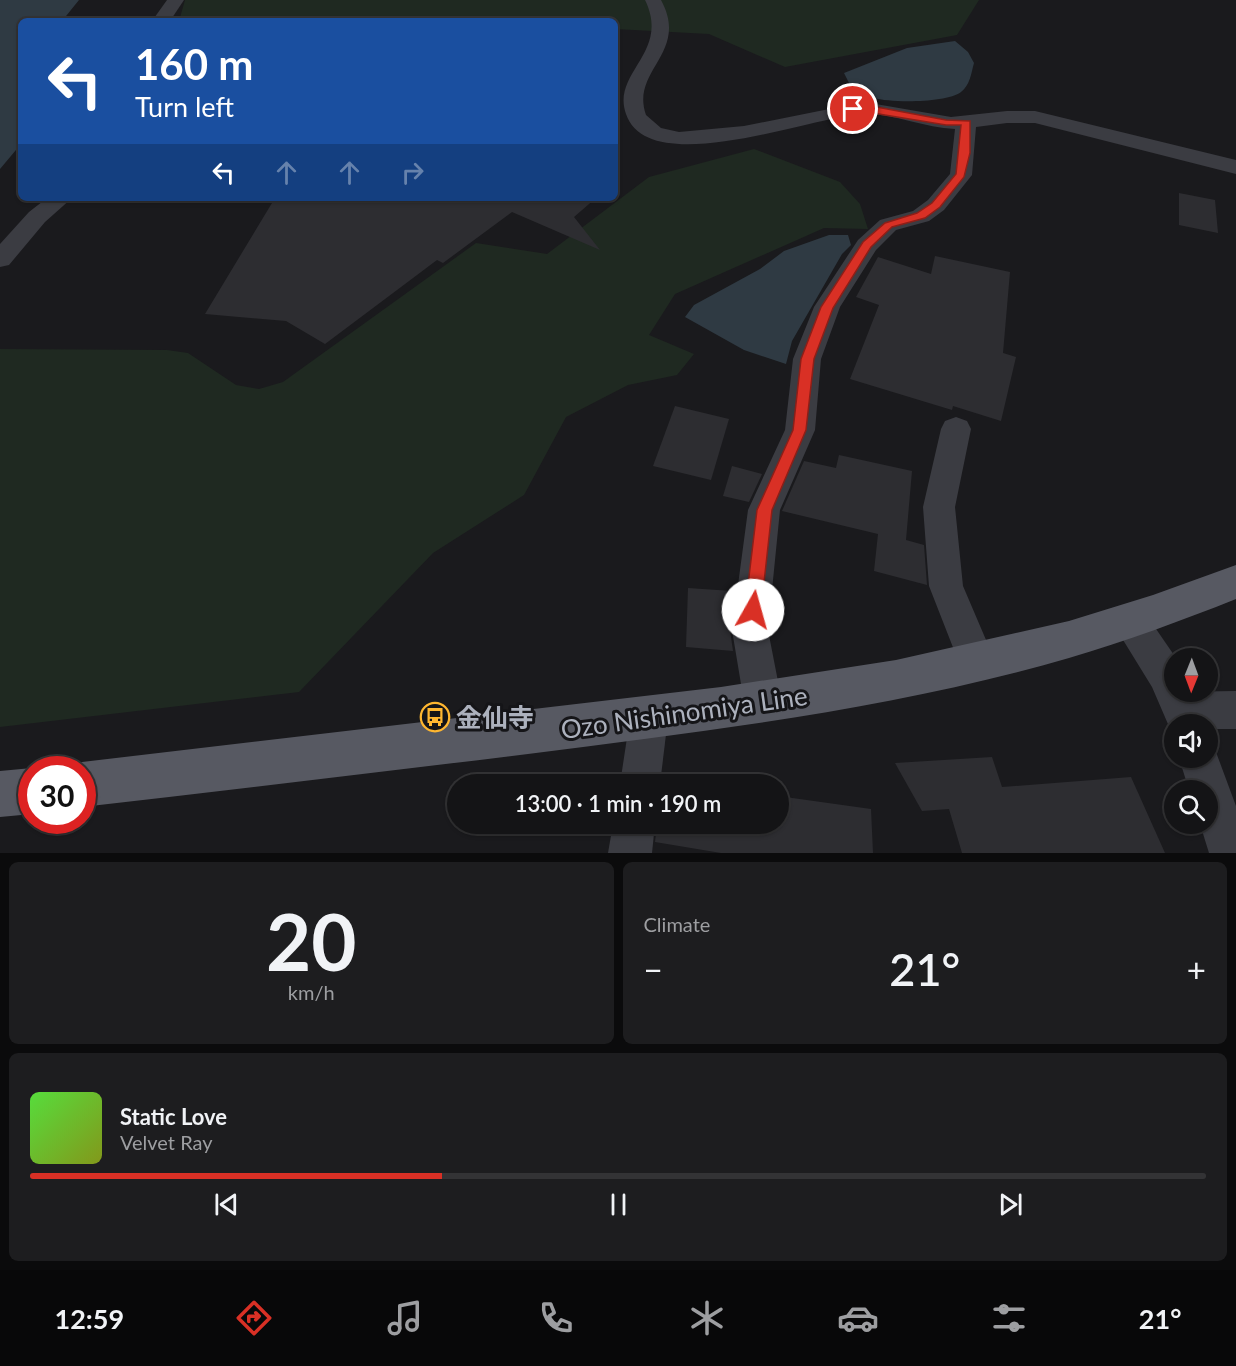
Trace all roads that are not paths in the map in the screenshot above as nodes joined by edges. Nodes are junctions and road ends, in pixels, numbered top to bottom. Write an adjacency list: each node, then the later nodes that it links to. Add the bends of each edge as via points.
1 (176, 0): 3 (street)
2 (653, 0): 4 (street, via 662,20 661,36 633,96 636,117 645,127 666,136 734,135 840,110 866,108)
3 (163, 18)
4 (966, 123): 5 (street, via 1035,117); 12 (street, via 961,175 936,205 921,216 888,225 867,245 827,307 807,359 800,430 764,510 750,630)
5 (1236, 167)
6 (57, 201): 7 (street, via 37,217)
7 (0, 259)
8 (956, 429): 11 (street, via 939,507 946,586)
9 (1236, 582): 10 (main road, Ozo Nishinomiya Line)
10 (1130, 622): 11 (main road, Ozo Nishinomiya Line); 14 (street, via 1165,674)
11 (976, 661): 12 (main road, Ozo Nishinomiya Line, via 879,685)
12 (763, 702): 16 (main road, Ozo Nishinomiya Line)
13 (1236, 710): 15 (street)
14 (1185, 714)
15 (1207, 714)
16 (649, 718): 18 (street); 19 (main road, Ozo Nishinomiya Line)
17 (1202, 768): 24 (street)
18 (641, 774)
19 (96, 783)
20 (18, 793): 21 (main road)
21 (0, 795)
22 (633, 834): 23 (street)
23 (630, 853)
24 (1231, 853)

